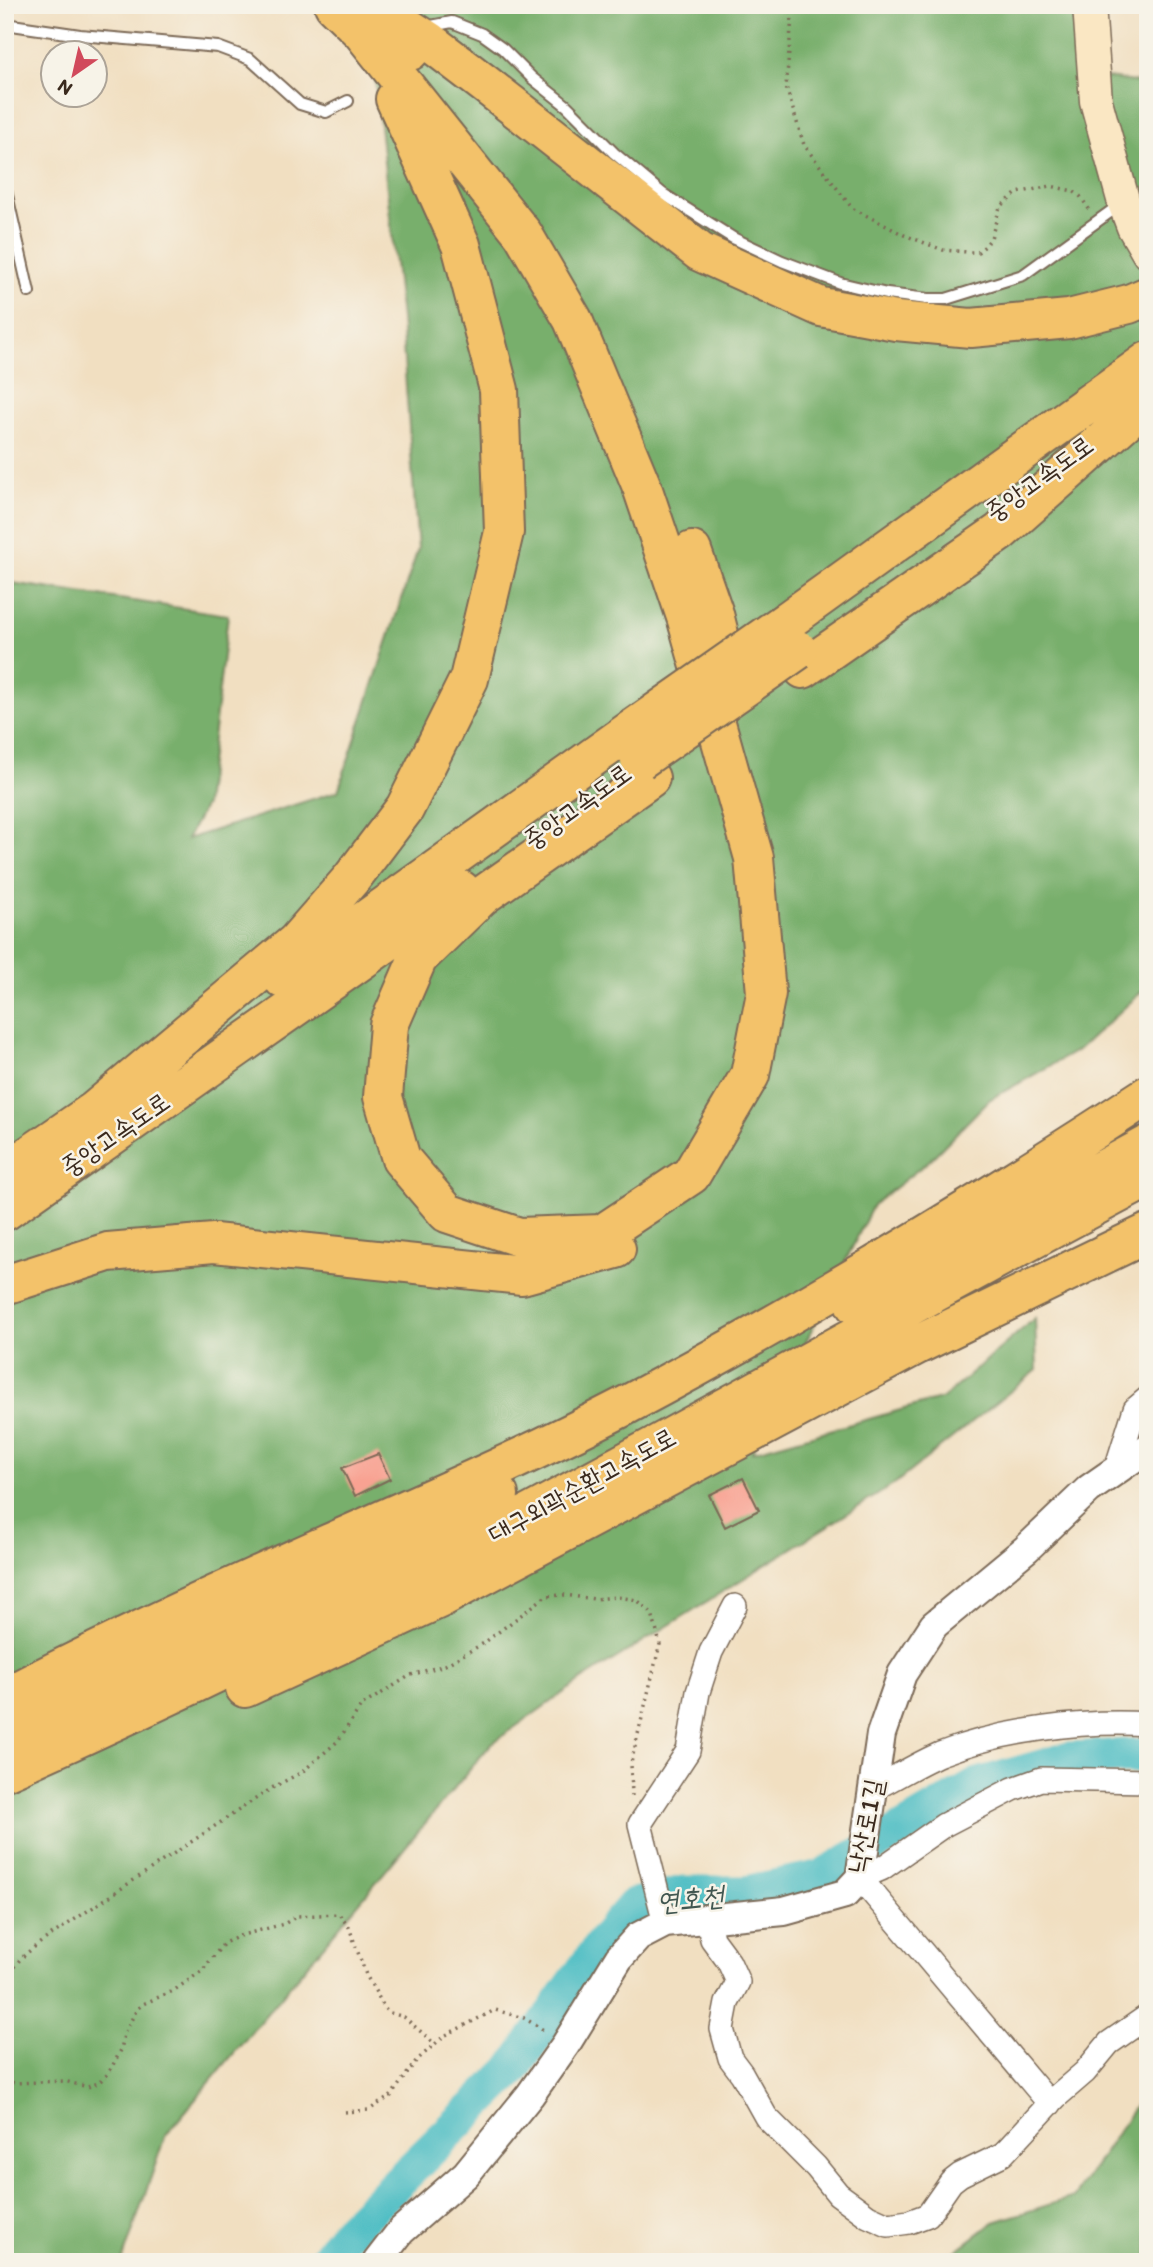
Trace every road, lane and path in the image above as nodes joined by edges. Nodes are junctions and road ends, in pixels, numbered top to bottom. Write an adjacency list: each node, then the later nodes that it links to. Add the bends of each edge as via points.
1 (793, 5): 9 (path, via 786,87 804,145 852,208 943,250 967,252 985,246 1000,207 1017,193 1051,186 1073,191)
2 (1089, 5): 8 (main road, via 1096,101)
3 (361, 12): 12 (highway, via 441,51 699,252 821,307 971,328 1069,319); 16 (highway, via 523,234 573,320 642,487 687,620 754,858 766,993 750,1075 691,1175 602,1234 519,1237 447,1213 401,1159 383,1097 389,1025 418,958); 18 (highway, via 461,245 499,390 504,532 469,680 405,808 352,878 296,942); 24 (highway, via 543,224 587,300 666,477 714,614 772,847 788,986 771,1083 707,1185 617,1248 522,1275 214,1243 108,1252)
4 (5, 24): 6 (lane, via 218,47 250,60 300,104 327,112)
5 (431, 26): 9 (lane, via 453,22 482,34 663,194 733,238 840,282 887,294 946,299 1023,275)
6 (348, 101)
7 (5, 186): 11 (lane)
8 (1124, 203): 9 (lane); 10 (main road)
9 (1097, 220)
10 (1148, 253)
11 (29, 292)
12 (1138, 300)
13 (1148, 361): 15 (highway, 중앙고속도로)
14 (1148, 400): 15 (highway, 중앙고속도로)
15 (796, 646): 16 (highway, 중앙고속도로, bridge)
16 (640, 756): 18 (highway, 중앙고속도로); 22 (highway, 중앙고속도로, via 446,901)
17 (1148, 1094): 29 (highway, via 1019,1179 622,1407)
18 (94, 1111): 20 (highway, 중앙고속도로)
19 (1148, 1145): 31 (highway, 대구외곽순환고속도로, via 622,1432 318,1588)
20 (5, 1172)
21 (1148, 1178): 32 (highway, 대구외곽순환고속도로, via 405,1579)
22 (5, 1211)
23 (1148, 1233): 35 (highway, via 917,1345 439,1599)
24 (5, 1285)
25 (1148, 1398): 27 (street, via 1135,1409)
26 (1148, 1448): 27 (street, 낙산로1길)
27 (1116, 1469): 34 (street, 낙산로1길, via 934,1625 902,1674 881,1734)
28 (734, 1606): 36 (street, via 710,1652 688,1751)
29 (5, 1697)
30 (1148, 1724): 34 (street, via 1113,1722 985,1740 940,1754)
31 (5, 1730)
32 (5, 1771)
33 (1148, 1781): 37 (street, via 1041,1779 1013,1788 924,1836 881,1869)
34 (873, 1789): 37 (street, 낙산로1길)
35 (5, 1791)
36 (640, 1824): 38 (street); 40 (path, via 633,1804 631,1763 660,1644 652,1613 637,1601 618,1597 546,1597 484,1643 445,1665 411,1675 361,1706 338,1741 302,1772 44,1940 22,1956)
37 (860, 1878): 39 (street, 낙산로1길, via 845,1894 784,1911); 45 (street)
38 (664, 1917): 39 (street, 낙산로1길); 47 (street, 낙산로1길, via 619,1958 530,2095 466,2174 401,2231)
39 (708, 1920): 45 (street, via 712,1939 730,1962 737,1982 722,2029 730,2058 766,2117 838,2194 867,2216 888,2225 929,2215 951,2182 1003,2154)
40 (5, 1986)
41 (1148, 2016): 45 (street, via 1109,2043 1086,2072)
42 (554, 2036): 43 (path, via 524,2018 495,2010)
43 (435, 2044): 44 (path, via 404,2017 387,2012 366,1975 349,1927 338,1914 326,1913 297,1916 242,1935 224,1944 202,1971 143,2004 124,2034 108,2074 98,2083 88,2087 64,2081); 46 (path, via 416,2061 391,2096 369,2110)
44 (5, 2081)
45 (1050, 2104)
46 (345, 2112)
47 (377, 2262)

